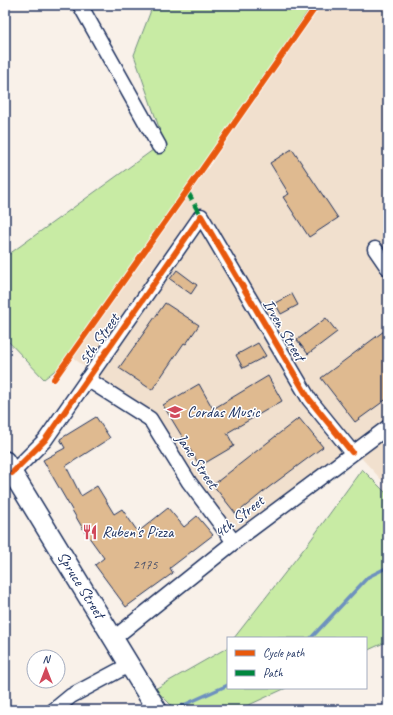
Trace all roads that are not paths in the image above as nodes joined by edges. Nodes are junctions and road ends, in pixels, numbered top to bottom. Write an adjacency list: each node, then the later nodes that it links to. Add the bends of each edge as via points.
1 (80, 5): 2 (street)
2 (159, 146)
3 (201, 216): 6 (street, 5th Street); 8 (street, Irven Street, via 309,400)
4 (375, 249): 5 (street)
5 (388, 268)
6 (87, 379): 9 (street, 5th Street, via 45,440); 10 (street, Jane Street, via 150,419 189,482)
7 (388, 427): 8 (street, 4th Street)
8 (352, 452): 10 (street, 4th Street)
9 (9, 467): 11 (street, Spruce Street)
10 (234, 542): 11 (street, 4th Street)
11 (114, 638): 12 (street, Spruce Street)
12 (129, 665): 13 (street, via 70,696); 14 (street, Spruce Street)
13 (54, 710)
14 (156, 710)

